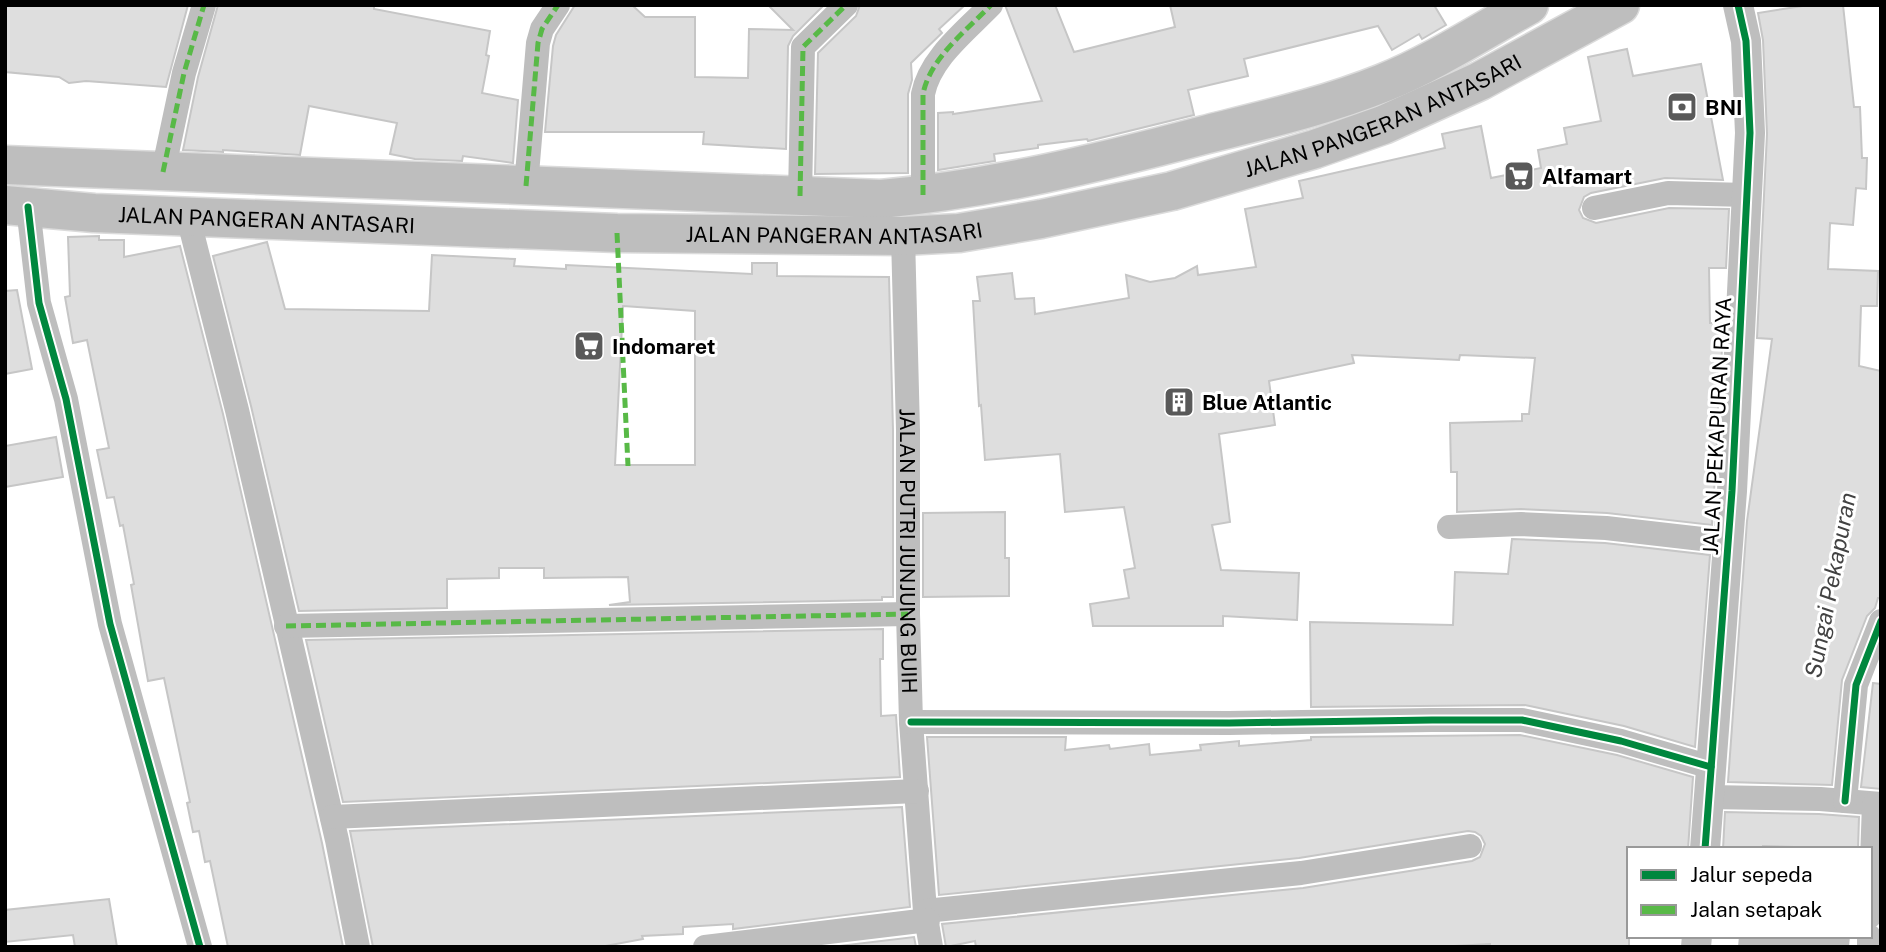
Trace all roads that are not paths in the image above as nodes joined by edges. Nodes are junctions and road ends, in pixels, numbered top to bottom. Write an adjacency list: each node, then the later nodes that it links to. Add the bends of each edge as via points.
1 (204, 5): 13 (street)
2 (558, 5): 15 (street, via 538,43)
3 (846, 5): 18 (street, via 803,47)
4 (991, 5): 16 (street, via 940,58 925,83)
5 (1529, 5): 8 (highway, JALAN PANGERAN ANTASARI, via 1392,79)
6 (1620, 5): 10 (highway, JALAN PANGERAN ANTASARI, via 1469,86 1383,125)
7 (1738, 5): 17 (street, JALAN PEKAPURAN RAYA, via 1746,41)
8 (1303, 108): 9 (highway, JALAN PANGERAN ANTASARI); 10 (highway)
9 (1256, 122): 11 (highway); 16 (highway, JALAN PANGERAN ANTASARI, via 1002,183)
10 (1315, 149): 11 (highway, JALAN PANGERAN ANTASARI)
11 (1269, 162): 23 (highway, JALAN PANGERAN ANTASARI, via 1172,191 1041,219 959,233)
12 (5, 164): 13 (highway, JALAN PANGERAN ANTASARI)
13 (163, 172): 14 (highway, JALAN PANGERAN ANTASARI)
14 (324, 178): 15 (highway, JALAN PANGERAN ANTASARI); 22 (highway)
15 (526, 186): 18 (highway, JALAN PANGERAN ANTASARI)
16 (923, 195): 18 (highway, JALAN PANGERAN ANTASARI, via 881,199)
17 (1747, 195): 20 (street, via 1668,193); 25 (street, JALAN PEKAPURAN RAYA)
18 (800, 196)
19 (17, 206): 21 (highway, JALAN PANGERAN ANTASARI); 40 (street, via 66,399 110,624)
20 (1594, 208)
21 (188, 217): 22 (highway, JALAN PANGERAN ANTASARI); 28 (street)
22 (321, 222): 23 (highway, JALAN PANGERAN ANTASARI, via 617,233)
23 (903, 236): 26 (street, JALAN PUTRI JUNJUNG BUIH)
24 (1449, 527): 25 (street, via 1606,528)
25 (1728, 542): 30 (street, JALAN PEKAPURAN RAYA)
26 (908, 614): 28 (street); 29 (street, JALAN PUTRI JUNJUNG BUIH)
27 (1881, 621): 33 (street, via 1856,685)
28 (286, 626): 35 (street)
29 (911, 722): 30 (street, via 1522,720 1621,741); 31 (street, JALAN PUTRI JUNJUNG BUIH)
30 (1711, 767): 32 (street, JALAN PEKAPURAN RAYA)
31 (917, 791): 35 (street); 39 (street, JALAN PUTRI JUNJUNG BUIH)
32 (1709, 797): 33 (street); 37 (street, JALAN PEKAPURAN RAYA)
33 (1845, 801): 34 (street)
34 (1877, 804): 38 (street)
35 (331, 817): 41 (street)
36 (1470, 846): 39 (street, via 1300,873)
37 (1704, 847)
38 (1872, 890)
39 (927, 916): 42 (street); 43 (street, JALAN PUTRI JUNJUNG BUIH)
40 (200, 947)
41 (358, 947)
42 (705, 947)
43 (931, 947)

